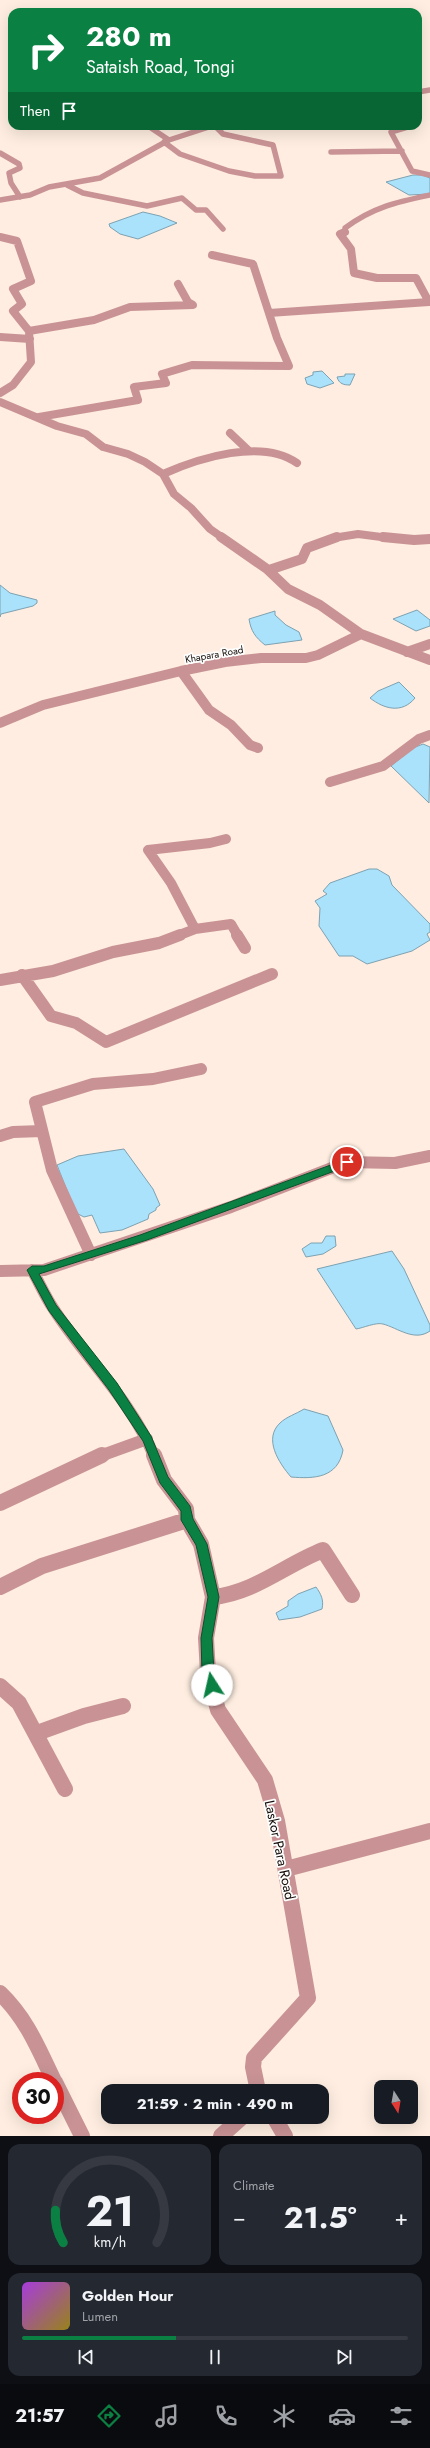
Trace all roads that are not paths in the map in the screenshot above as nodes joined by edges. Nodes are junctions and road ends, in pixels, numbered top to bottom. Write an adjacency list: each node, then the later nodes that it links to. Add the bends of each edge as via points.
1 (153, 130): 5 (street)
2 (201, 130): 5 (street)
3 (218, 130): 5 (street, via 223,134 273,145 281,176 266,177 230,172 180,154)
4 (399, 130): 6 (street, via 390,133)
5 (167, 141): 10 (street, via 100,178)
6 (402, 151): 7 (street); 9 (street, via 412,171)
7 (331, 152)
8 (0, 153): 11 (street, via 19,164 20,168 9,173 9,178)
9 (430, 175)
10 (67, 185): 11 (street, via 49,187); 14 (street, via 83,193 147,206 182,198 196,210 206,210)
11 (20, 196): 13 (street)
12 (430, 196): 18 (street, via 392,203 364,214 345,228 346,233 340,234 351,250 354,273 386,280 416,278 429,302)
13 (0, 200)
14 (223, 229)
15 (0, 237): 19 (street, via 17,241 31,281 13,289 22,304 13,312)
16 (212, 254): 18 (street, via 253,264)
17 (178, 284): 19 (street, via 188,302 193,305 130,307 94,320 48,327)
18 (268, 313): 23 (street, via 289,366 192,365 162,374 166,383 134,387 138,400)
19 (30, 335): 20 (street); 21 (street, via 31,362 13,385)
20 (0, 337)
21 (0, 393)
22 (0, 402): 23 (street)
23 (39, 417): 27 (street, via 57,426 86,434 103,447 128,454)
24 (230, 433): 25 (street)
25 (249, 451): 26 (street, via 271,451 285,455); 27 (street, via 184,464)
26 (297, 463)
27 (163, 474): 29 (street, via 174,494 192,508 210,529)
28 (430, 539): 29 (street, via 363,534 337,538 307,548 302,559)
29 (269, 570): 30 (street, via 288,589 320,605)
30 (361, 634): 32 (street); 34 (street, Khapara Road, via 332,650 306,658 232,661)
31 (430, 644): 32 (street)
32 (407, 652): 33 (street)
33 (430, 660)
34 (181, 671): 35 (street, Khapara Road, via 43,705); 37 (street, via 209,710 231,725 250,745)
35 (0, 723)
36 (430, 735): 38 (street, via 419,739 383,766)
37 (258, 748)
38 (330, 782)
39 (226, 839): 40 (street, via 148,850 171,883)
40 (195, 929): 41 (street, via 231,924); 43 (street, via 159,943 113,952 53,971)
41 (245, 948)
42 (272, 974): 43 (street, via 106,1042 76,1022 51,1016)
43 (22, 975): 44 (street)
44 (0, 980)
45 (201, 1069): 46 (street, via 153,1079 93,1084 35,1102)
46 (42, 1131): 47 (street, via 13,1132); 49 (street, via 52,1170 68,1210)
47 (0, 1136)
48 (430, 1156): 49 (street, via 395,1163 347,1162 305,1176 231,1207)
49 (91, 1255): 50 (street, via 44,1270)
50 (32, 1270): 51 (street); 52 (street, Laskor Para Road, via 53,1308 113,1386)
51 (0, 1271)
52 (147, 1439): 53 (street, via 105,1454); 54 (street, Laskor Para Road, via 164,1480 186,1509)
53 (0, 1503)
54 (187, 1520): 55 (street, via 42,1566); 57 (street, Laskor Para Road, via 201,1544)
55 (0, 1587)
56 (352, 1595): 57 (street, via 323,1550 291,1563 258,1585 234,1596)
57 (214, 1597): 63 (street, Laskor Para Road, via 206,1638 208,1673 218,1710 265,1780 277,1821)
58 (0, 1686): 60 (street, via 19,1703)
59 (123, 1706): 60 (street, via 84,1716)
60 (37, 1733): 61 (street)
61 (65, 1789)
62 (430, 1831): 63 (street)
63 (286, 1868): 66 (street, Laskor Para Road, via 308,1998 254,2058)
64 (0, 1993): 65 (street, via 16,2008 28,2026)
65 (50, 2072)
66 (257, 2084)
67 (64, 2100): 70 (street)
68 (234, 2124): 71 (street)
69 (278, 2124): 72 (street)
70 (82, 2136)
71 (221, 2136)
72 (285, 2136)

